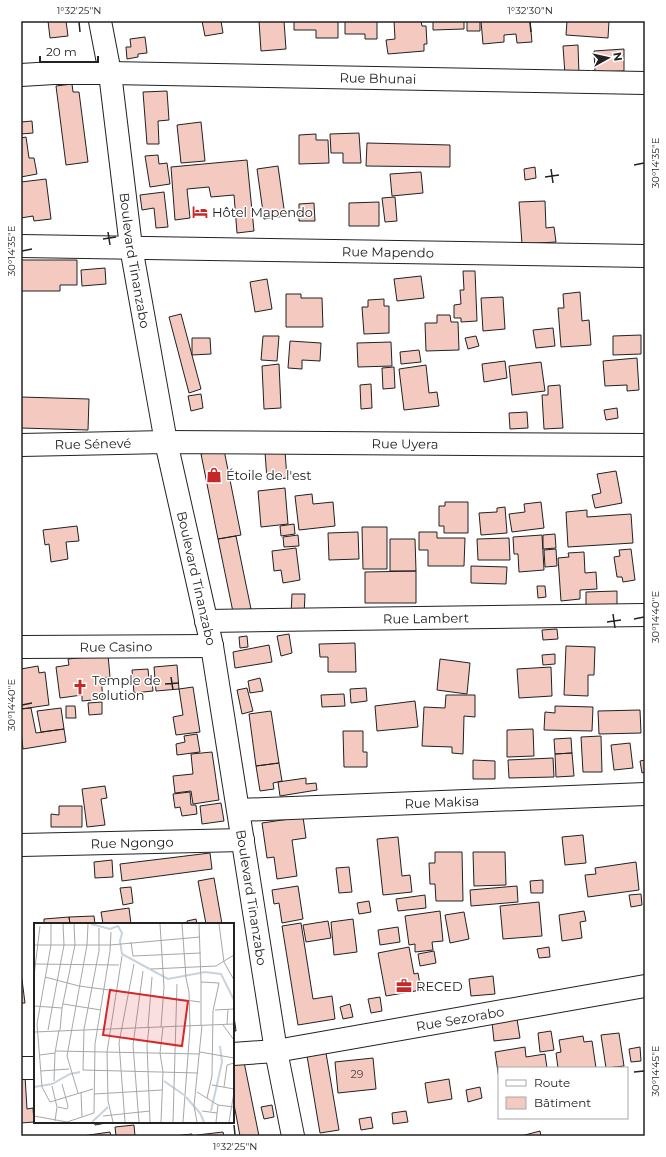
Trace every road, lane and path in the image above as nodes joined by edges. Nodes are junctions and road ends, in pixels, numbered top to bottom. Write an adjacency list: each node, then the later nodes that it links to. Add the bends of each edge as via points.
1 (100, 21): 2 (street, Boulevard Tinanzabo)
2 (110, 73): 3 (street, Rue Bhunai); 4 (street, Rue Bhunai); 6 (street, Boulevard Tinanzabo)
3 (21, 75)
4 (645, 83)
5 (21, 246): 6 (street, Rue Mapendo)
6 (131, 247): 7 (street, Rue Mapendo); 8 (street, Boulevard Tinanzabo)
7 (645, 256)
8 (166, 442): 9 (street, Rue Sénevé); 10 (street, Rue Uyera); 12 (street, Boulevard Tinanzabo)
9 (21, 445)
10 (645, 445)
11 (645, 615): 12 (street, Rue Lambert)
12 (206, 621): 13 (street, Boulevard Tinanzabo)
13 (212, 646): 14 (street, Rue Casino); 16 (street, Boulevard Tinanzabo)
14 (21, 647)
15 (645, 794): 16 (street, Rue Makisa)
16 (239, 810): 17 (street, Boulevard Tinanzabo)
17 (243, 840): 18 (street, Rue Ngongo); 20 (street, Boulevard Tinanzabo)
18 (21, 845)
19 (645, 986): 20 (street, Rue Sezorabo)
20 (276, 1051): 21 (street, Rue Sezorabo); 24 (street, Boulevard Tinanzabo)
21 (234, 1054)
22 (21, 1068): 23 (street)
23 (34, 1068)
24 (293, 1136)

